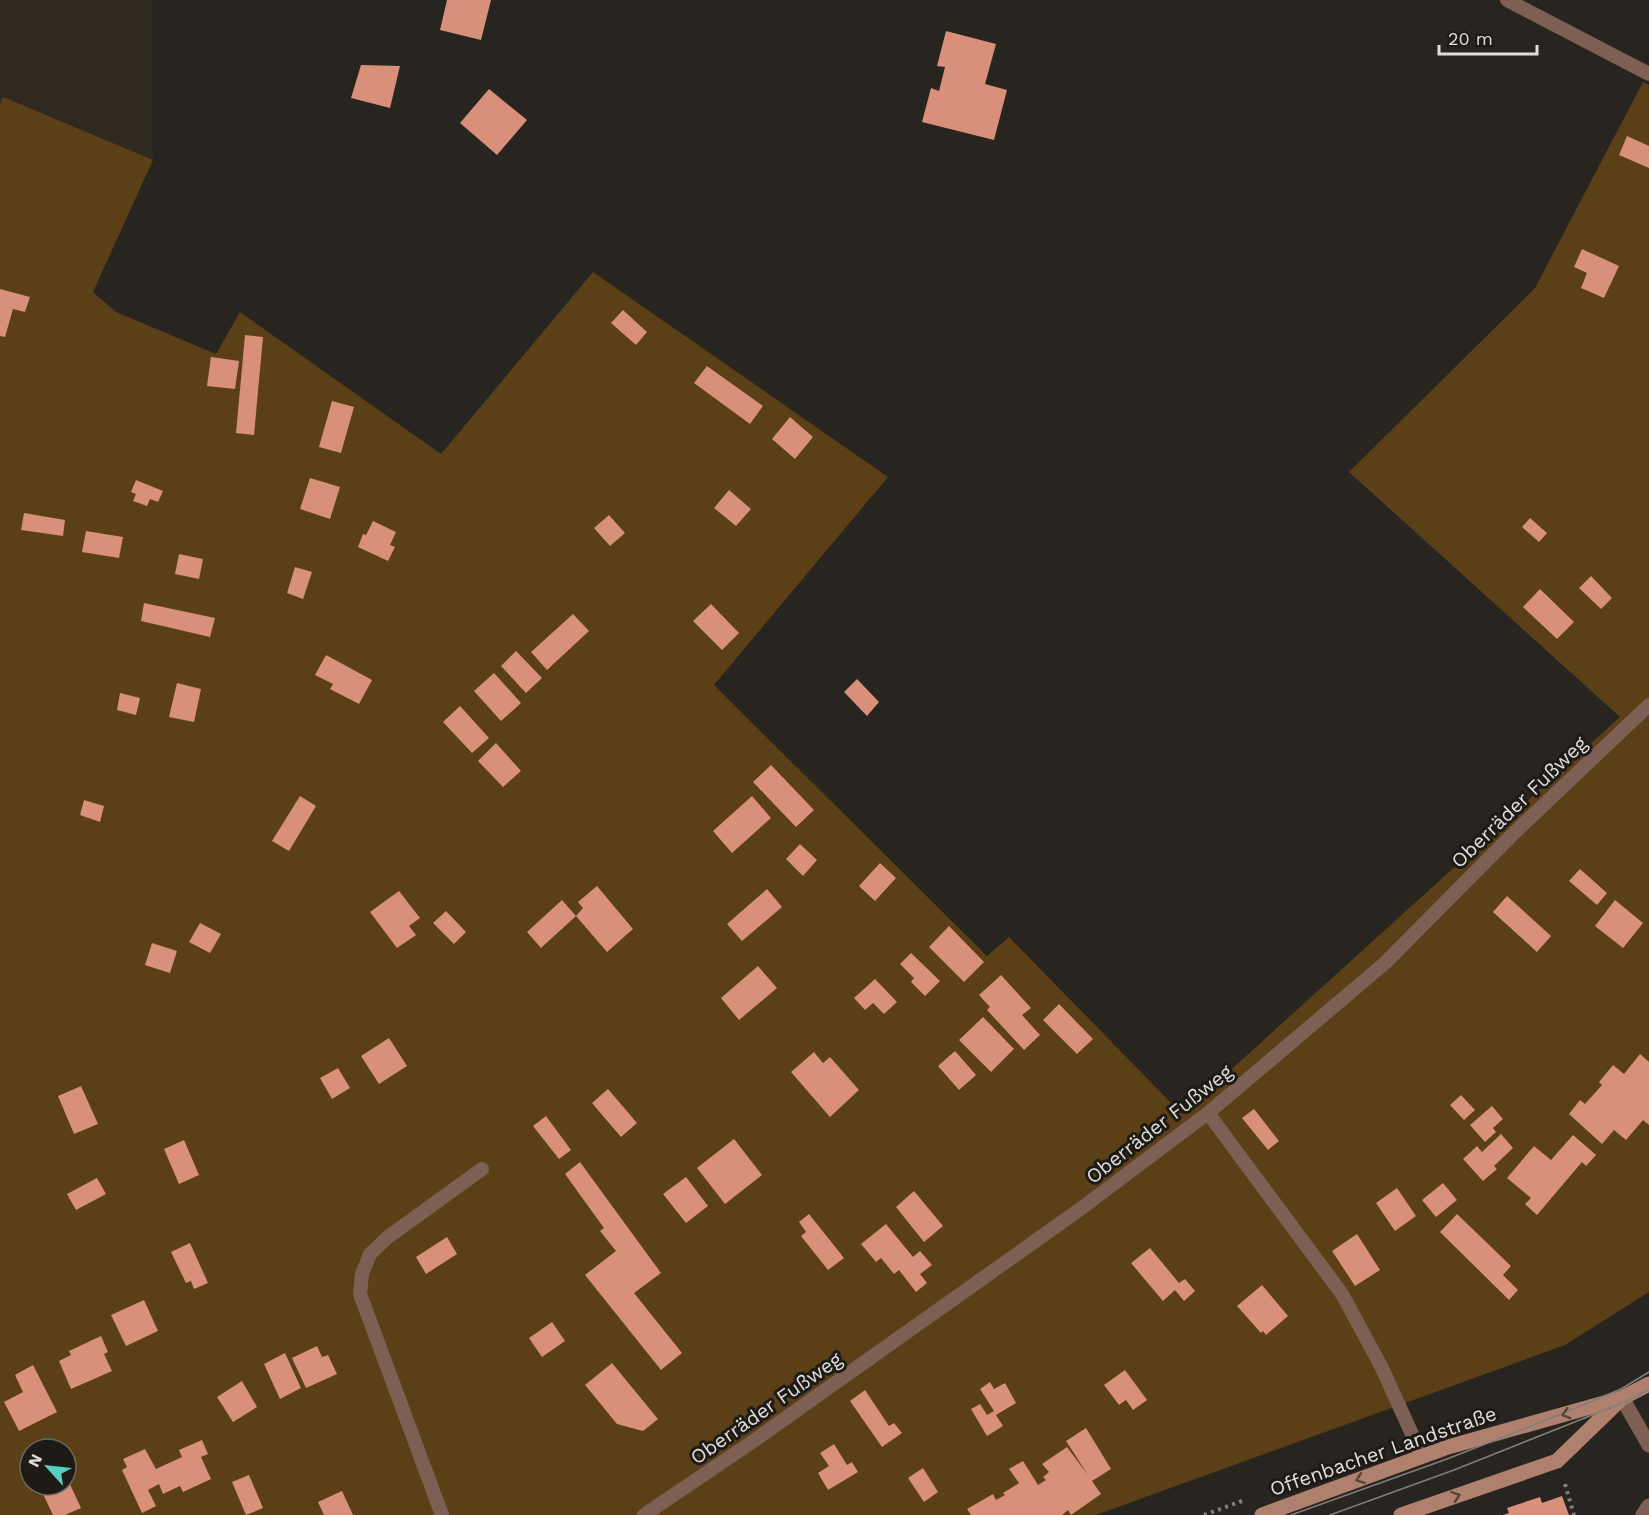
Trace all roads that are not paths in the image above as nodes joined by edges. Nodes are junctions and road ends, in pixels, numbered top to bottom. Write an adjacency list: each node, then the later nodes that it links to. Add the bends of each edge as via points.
1 (1507, 0): 2 (lane)
2 (1649, 74)
3 (1649, 705): 4 (lane, Oberräder Fußweg, via 1385,963)
4 (1208, 1113): 9 (lane, via 1342,1294 1381,1366); 12 (lane, Oberräder Fußweg, via 1079,1210)
5 (482, 1169): 11 (lane, via 388,1237 370,1254 362,1274 360,1294)
6 (1649, 1383): 7 (main road, Offenbacher Landstraße)
7 (1622, 1398): 8 (street); 9 (main road, Offenbacher Landstraße, one-way to 9); 14 (main road, Offenbacher Landstraße, one-way to 7, via 1557,1461)
8 (1649, 1445)
9 (1422, 1456): 13 (main road, Offenbacher Landstraße, one-way to 13)
10 (1649, 1506): 15 (street)
11 (442, 1515)
12 (644, 1515)
13 (1262, 1515)
14 (1401, 1515)
15 (1643, 1515)

